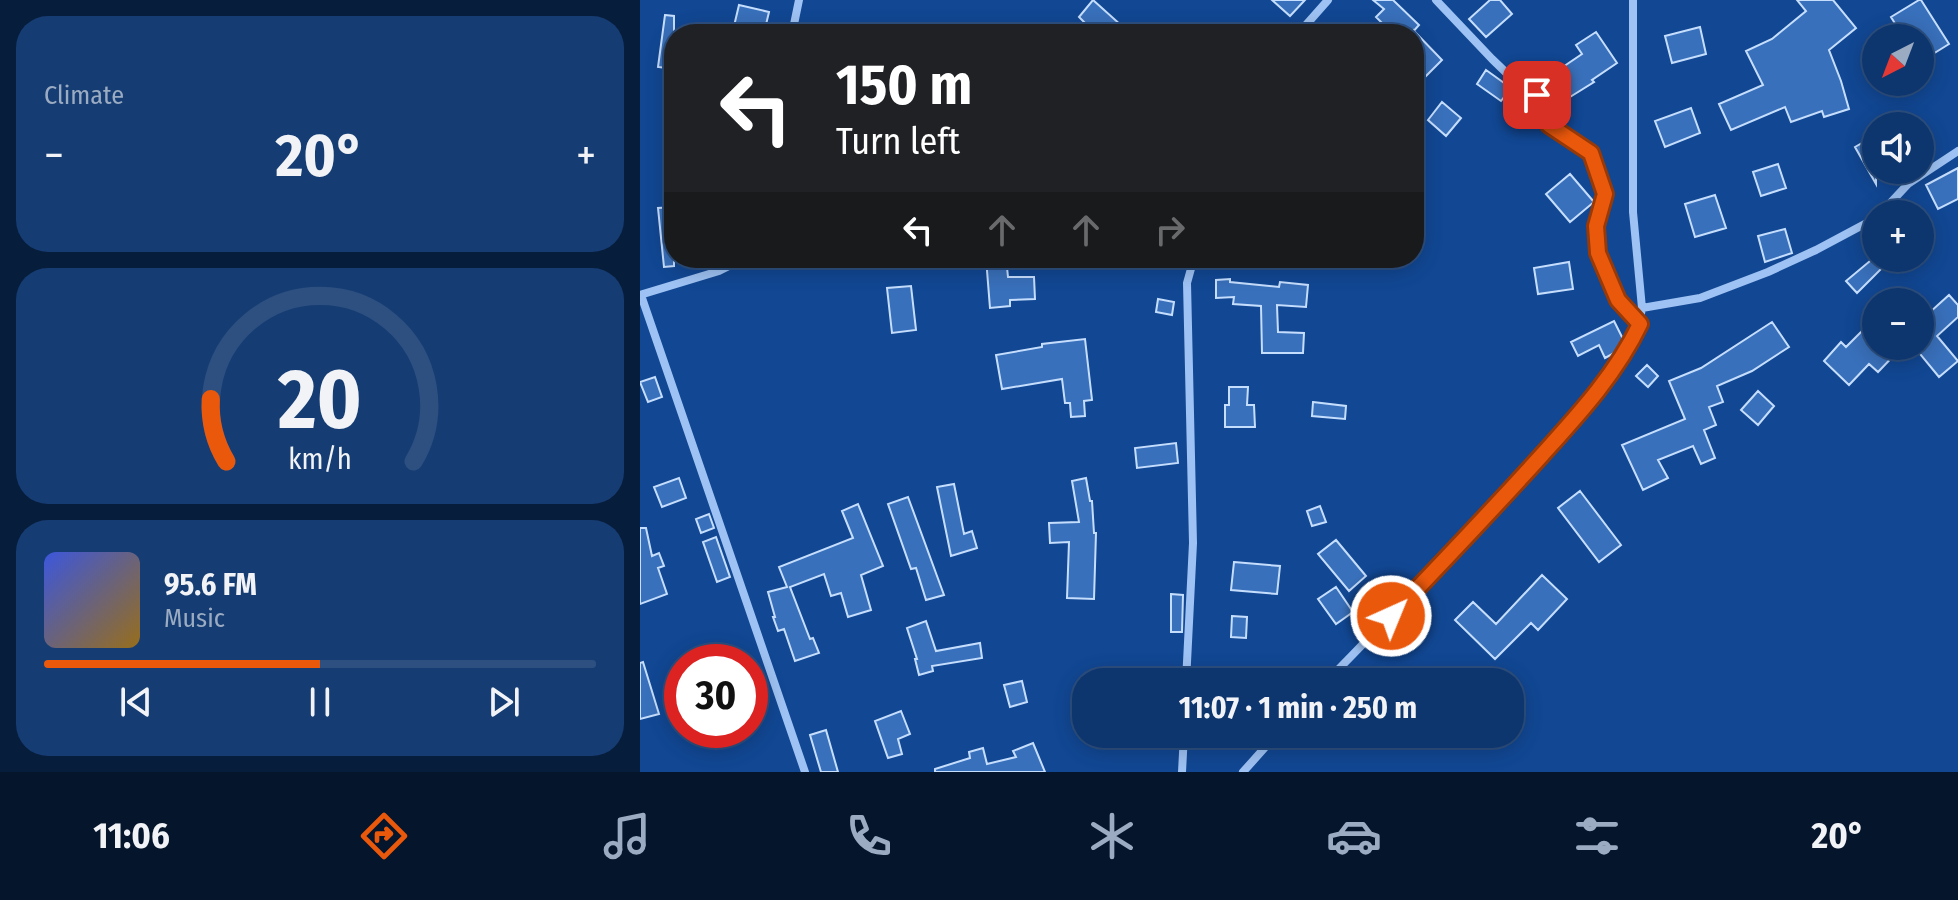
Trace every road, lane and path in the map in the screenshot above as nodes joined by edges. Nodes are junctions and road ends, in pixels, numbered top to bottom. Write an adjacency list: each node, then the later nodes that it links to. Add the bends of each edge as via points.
1 (799, 0): 5 (street)
2 (1328, 0): 6 (street)
3 (1436, 0): 14 (street, via 1520,86 1537,95 1549,125 1591,153 1605,194 1596,226 1598,253 1618,300)
4 (1633, 0): 13 (street, via 1633,212)
5 (794, 24)
6 (1307, 24)
7 (1958, 151): 8 (street)
8 (1893, 200)
9 (1862, 225): 13 (street, via 1768,272 1700,298)
10 (725, 268): 12 (street)
11 (1191, 268): 15 (street, via 1187,283 1193,543)
12 (640, 295): 19 (street)
13 (1642, 308): 14 (street)
14 (1640, 324): 16 (street, via 1578,415)
15 (1187, 668)
16 (1340, 668)
17 (1183, 748): 20 (street)
18 (1264, 748): 21 (street)
19 (805, 772)
20 (1182, 772)
21 (1243, 772)

